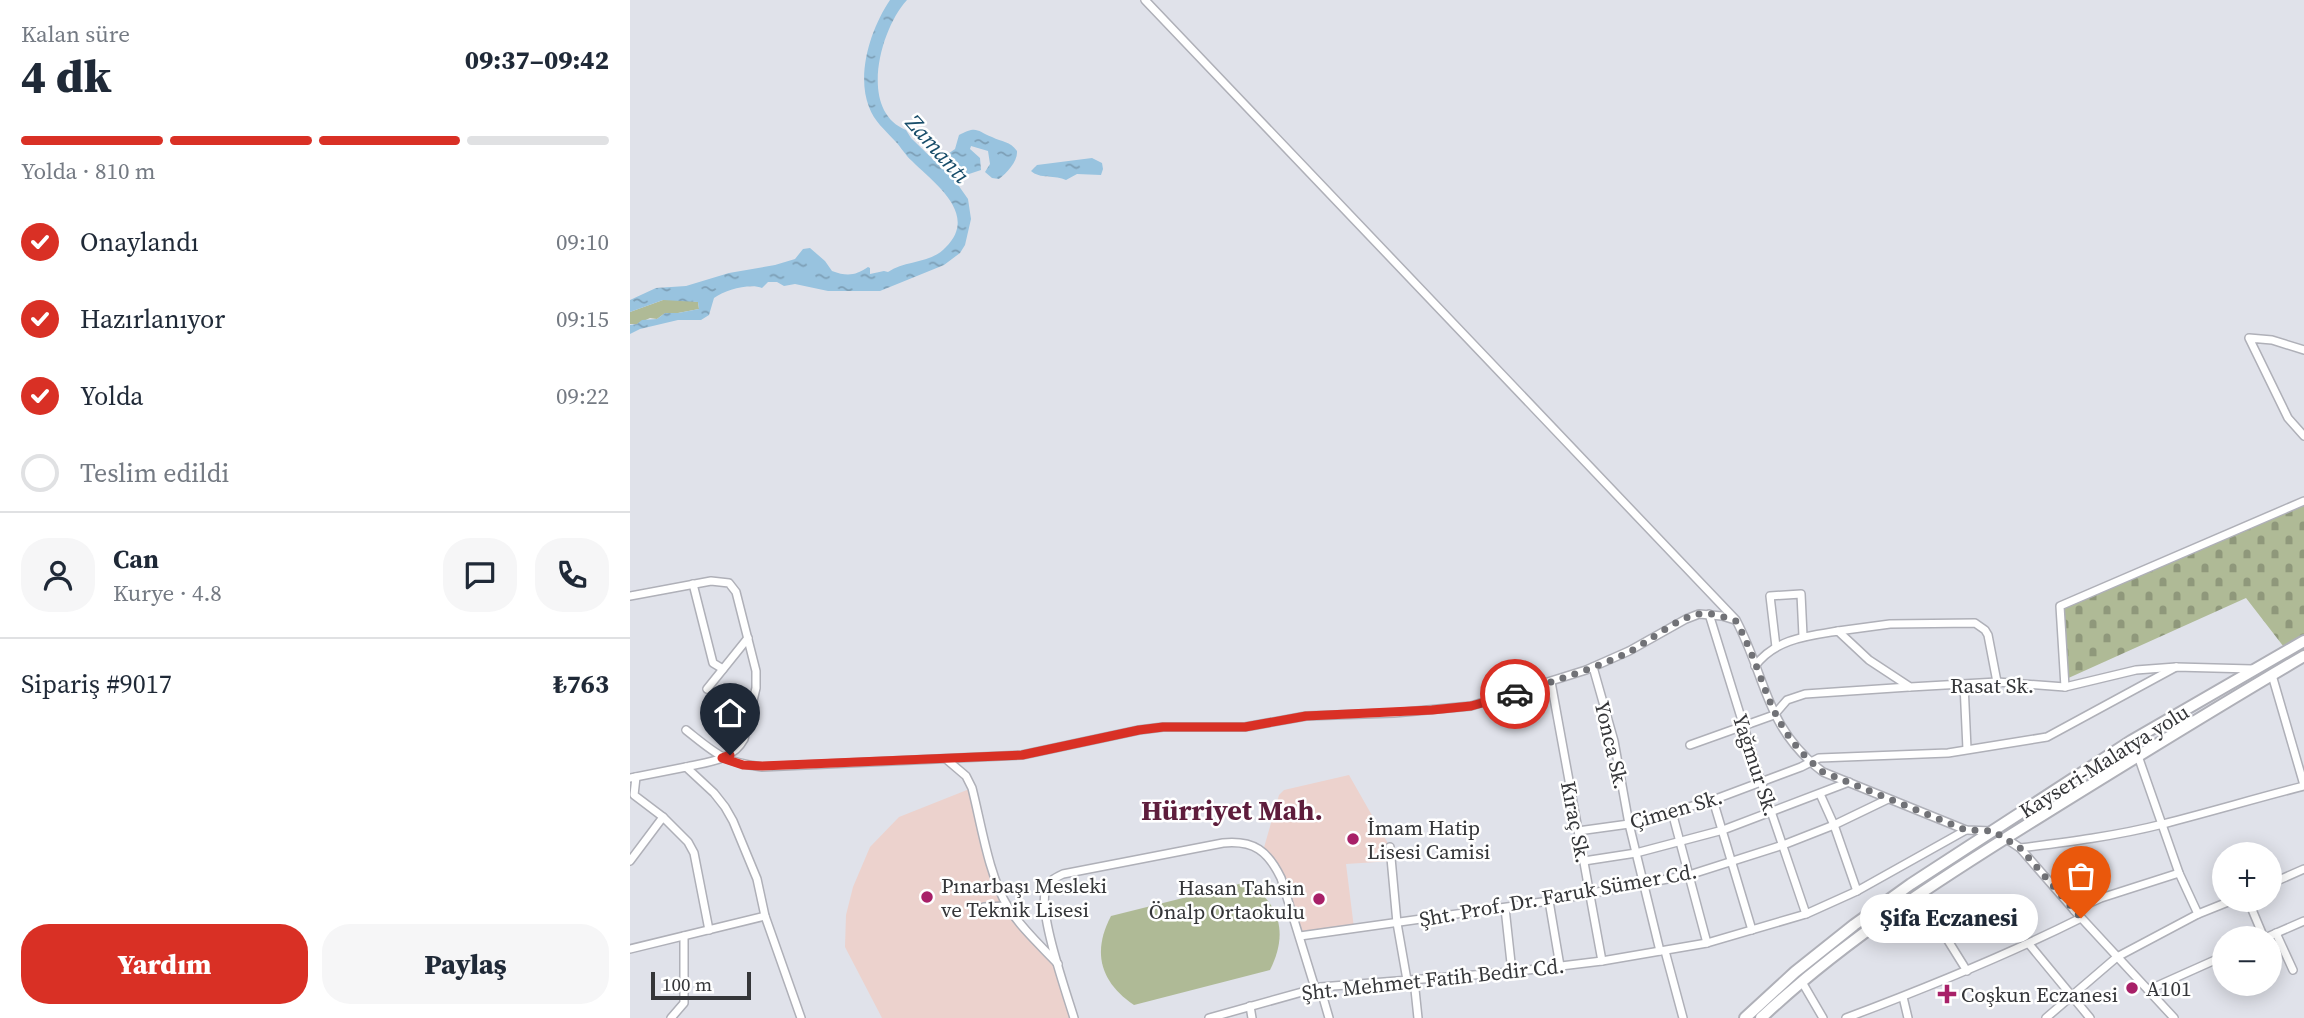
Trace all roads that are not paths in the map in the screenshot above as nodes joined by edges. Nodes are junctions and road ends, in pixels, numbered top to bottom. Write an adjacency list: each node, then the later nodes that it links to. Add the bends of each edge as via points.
1 (1145, 0): 8 (street)
2 (2304, 350): 3 (street, via 2249,338 2288,418)
3 (2304, 436)
4 (2304, 501): 25 (street, via 2060,606)
5 (693, 584): 6 (street); 11 (street, via 729,583 736,592); 18 (street, via 713,663)
6 (630, 596)
7 (1709, 614): 8 (street); 16 (street, via 1686,619); 28 (street, Yağmur Sk.)
8 (1736, 621): 15 (street)
9 (1838, 631): 10 (street); 22 (street, via 1890,624 1975,623 1988,635); 24 (street, via 1869,660)
10 (1804, 636): 13 (street); 13 (street, via 1801,594 1770,596)
11 (748, 638): 18 (street); 33 (street, via 756,688 744,739 736,751)
12 (2304, 641): 19 (highway, Kayseri-Malatya yolu)
13 (1776, 647): 15 (street)
14 (2304, 656): 20 (highway, Kayseri-Malatya yolu)
15 (1755, 666): 27 (street)
16 (1593, 667): 21 (street); 47 (street, Yonca Sk., via 1614,741)
17 (2176, 667): 19 (street, Rasat Sk.); 25 (street, Rasat Sk., via 2136,670); 31 (street, Çimen Sk., via 2047,737)
18 (723, 668): 26 (street)
19 (2257, 669): 53 (highway, Kayseri-Malatya yolu, via 2131,741)
20 (2272, 675): 32 (highway, Kayseri-Malatya yolu); 40 (street)
21 (1550, 682): 34 (street, via 1471,706 1306,716 1245,727 1163,727 1022,755); 52 (street, Kıraç Sk.)
22 (1997, 682): 23 (street, Rasat Sk.); 25 (street, Rasat Sk.)
23 (1964, 684): 24 (street, Rasat Sk.); 31 (street)
24 (1910, 687): 27 (street, Rasat Sk., via 1805,694 1787,700)
25 (2065, 687)
26 (707, 689)
27 (1774, 715): 28 (street, Rasat Sk.); 35 (street)
28 (1743, 726): 30 (street, Rasat Sk.); 38 (street, Yağmur Sk.)
29 (686, 730): 33 (street)
30 (1690, 745)
31 (1966, 749): 35 (street, Çimen Sk.)
32 (2138, 756): 48 (street); 54 (highway, Kayseri-Malatya yolu)
33 (722, 758): 34 (street, via 762,766); 36 (street)
34 (946, 758): 72 (street, via 972,788)
35 (1810, 761): 38 (street, Çimen Sk.); 39 (street, via 1823,772)
36 (686, 767): 37 (street); 79 (street, via 714,793 733,821 757,879)
37 (633, 778): 46 (street, via 634,795)
38 (1761, 782): 43 (street, Çimen Sk.); 45 (street, Yağmur Sk.)
39 (1849, 782): 41 (street); 42 (street)
40 (2304, 786): 48 (street)
41 (1820, 794): 45 (street); 49 (street)
42 (1888, 799): 49 (street, Şht. Prof. Dr. Faruk Sümer Cd.); 51 (street)
43 (1713, 800): 44 (street, Çimen Sk.); 50 (street)
44 (1672, 812): 47 (street, Çimen Sk.); 55 (street)
45 (1771, 812): 50 (street); 56 (street, Yağmur Sk.)
46 (663, 817): 60 (street); 83 (street, via 694,853)
47 (1629, 824): 52 (street, Çimen Sk.); 59 (street, Yonca Sk.)
48 (2162, 824): 58 (street); 64 (street)
49 (1834, 825): 56 (street, Şht. Prof. Dr. Faruk Sümer Cd.); 68 (street)
50 (1723, 830): 55 (street); 62 (street)
51 (1966, 830): 53 (street); 68 (street, Şht. Mehmet Fatih Bedir Cd.)
52 (1578, 831): 61 (street, Kıraç Sk.)
53 (1993, 831): 54 (street); 116 (highway, Kayseri-Malatya yolu, via 1854,925)
54 (2005, 838): 58 (street); 70 (highway, Kayseri-Malatya yolu)
55 (1680, 842): 59 (street); 65 (street)
56 (1783, 845): 62 (street, Şht. Prof. Dr. Faruk Sümer Cd.); 77 (street, Yağmur Sk.)
57 (1390, 847): 82 (street)
58 (2020, 848): 76 (street)
59 (1636, 853): 61 (street); 67 (street, Yonca Sk.)
60 (630, 861)
61 (1584, 861): 69 (street, Kıraç Sk.)
62 (1732, 862): 65 (street, Şht. Prof. Dr. Faruk Sümer Cd.); 84 (street)
63 (2304, 869): 66 (street)
64 (2179, 873): 76 (street); 78 (street)
65 (1689, 875): 67 (street, Şht. Prof. Dr. Faruk Sümer Cd.); 88 (street)
66 (2282, 879)
67 (1642, 882): 69 (street, Şht. Prof. Dr. Faruk Sümer Cd.); 92 (street, Yonca Sk.)
68 (1857, 891): 77 (street, Şht. Mehmet Fatih Bedir Cd.)
69 (1590, 894): 71 (street, Şht. Prof. Dr. Faruk Sümer Cd.); 94 (street, Kıraç Sk.)
70 (1919, 894): 99 (street); 102 (highway, Kayseri-Malatya yolu)
71 (1549, 901): 74 (street, Şht. Prof. Dr. Faruk Sümer Cd.); 97 (street)
72 (1007, 906): 73 (street); 96 (street)
73 (984, 907)
74 (1504, 908): 82 (street, Şht. Prof. Dr. Faruk Sümer Cd.); 100 (street)
75 (2212, 908): 78 (street)
76 (2074, 910): 80 (street)
77 (1806, 914): 84 (street, Şht. Mehmet Fatih Bedir Cd.)
78 (2198, 914): 93 (street)
79 (765, 916): 83 (street); 109 (street)
80 (2081, 918): 89 (street); 93 (street)
81 (2304, 921): 85 (street)
82 (1397, 923): 87 (street, Şht. Prof. Dr. Faruk Sümer Cd.); 101 (street)
83 (709, 930): 86 (street)
84 (1752, 930): 88 (street, Şht. Mehmet Fatih Bedir Cd.)
85 (2282, 930)
86 (684, 936): 91 (street); 108 (street, via 684,1003)
87 (1300, 936): 96 (street, via 1269,856 1244,843 1223,843 1053,879 1044,903); 103 (street)
88 (1707, 943): 92 (street, Şht. Mehmet Fatih Bedir Cd.)
89 (2029, 944): 99 (street); 105 (street)
90 (2282, 946): 98 (street)
91 (630, 949)
92 (1662, 951): 94 (street, Şht. Mehmet Fatih Bedir Cd.); 115 (street, Yonca Sk.)
93 (2118, 957): 104 (street); 105 (street)
94 (1602, 961): 97 (street, Şht. Mehmet Fatih Bedir Cd.)
95 (2212, 961): 104 (street)
96 (1059, 965): 110 (street)
97 (1560, 966): 100 (street, Şht. Mehmet Fatih Bedir Cd.)
98 (2293, 970)
99 (1967, 971): 106 (street)
100 (1512, 972): 101 (street, Şht. Mehmet Fatih Bedir Cd.)
101 (1410, 980): 103 (street, Şht. Mehmet Fatih Bedir Cd.); 114 (street)
102 (1802, 982): 117 (highway, Kayseri-Malatya yolu); 118 (street)
103 (1318, 988): 107 (street, Şht. Mehmet Fatih Bedir Cd.); 113 (street)
104 (2148, 990): 123 (street)
105 (2071, 996): 121 (street); 122 (street)
106 (1903, 997): 119 (street); 120 (street)
107 (1250, 1006): 111 (street, Şht. Mehmet Fatih Bedir Cd.); 112 (street)
108 (671, 1018)
109 (801, 1018)
110 (1074, 1018)
111 (1209, 1018)
112 (1252, 1018)
113 (1329, 1018)
114 (1418, 1018)
115 (1683, 1018)
116 (1745, 1018)
117 (1761, 1018)
118 (1822, 1018)
119 (1846, 1018)
120 (1908, 1018)
121 (2046, 1018)
122 (2090, 1018)
123 (2174, 1018)

